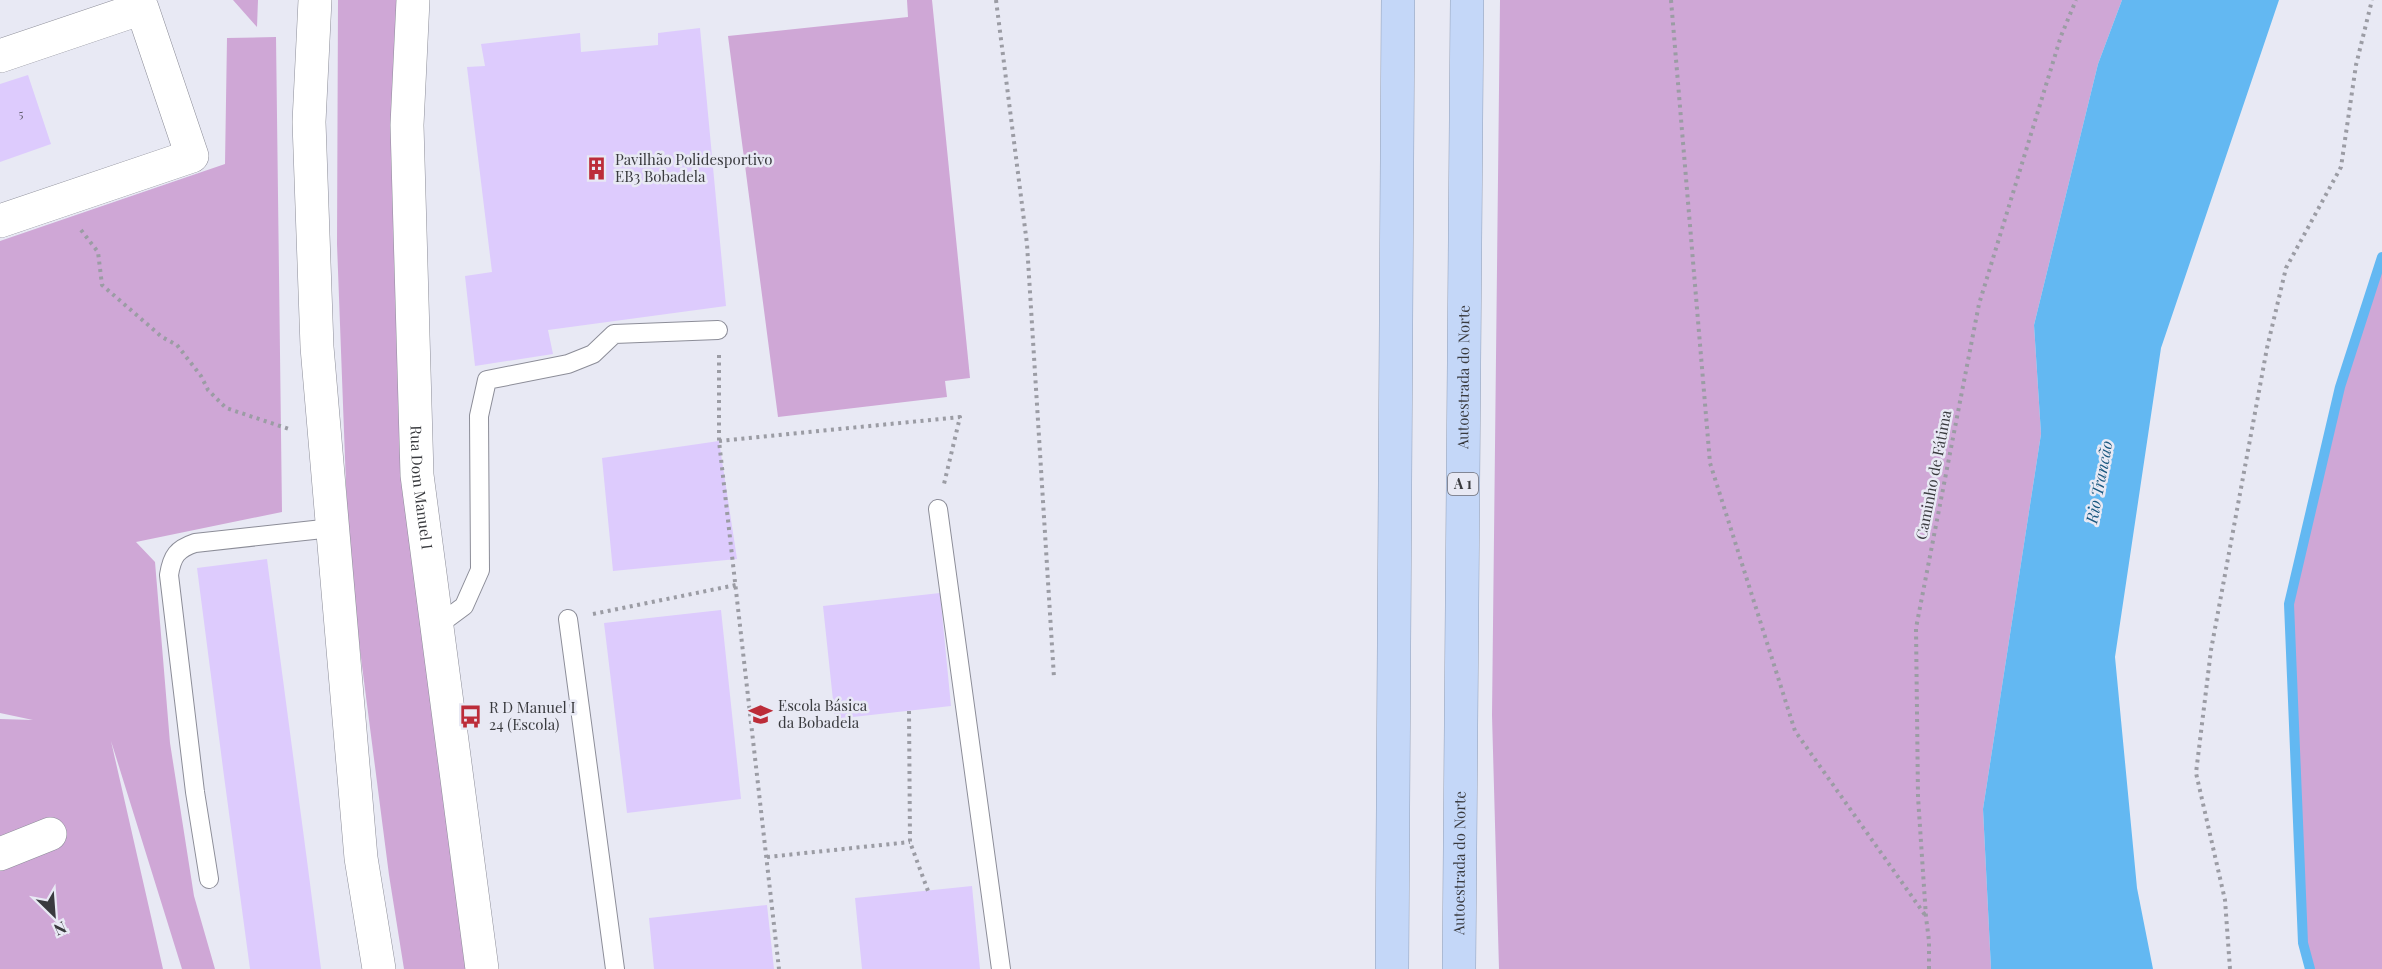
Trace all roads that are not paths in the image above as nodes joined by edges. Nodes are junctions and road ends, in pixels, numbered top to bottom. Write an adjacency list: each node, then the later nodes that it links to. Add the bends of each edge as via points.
1 (315, 0): 9 (street, via 309,122 316,347)
2 (413, 0): 11 (street, Rua Dom Manuel I, via 407,125 417,475)
3 (1398, 0): 19 (highway)
4 (1467, 0): 20 (highway, Autoestrada do Norte / A 1)
5 (0, 56): 6 (street, via 142,8 192,156)
6 (0, 221)
7 (718, 330): 11 (lane, via 614,334 593,354 568,364 487,380 479,416 480,570 464,606)
8 (938, 509): 18 (lane)
9 (332, 528): 14 (lane, via 195,543 174,554 169,575); 15 (street, via 361,858)
10 (568, 619): 17 (lane)
11 (437, 626): 16 (street, Rua Dom Manuel I)
12 (50, 834): 13 (street)
13 (0, 854)
14 (209, 879)
15 (379, 969)
16 (482, 969)
17 (615, 969)
18 (1001, 969)
19 (1392, 969)
20 (1459, 969)

